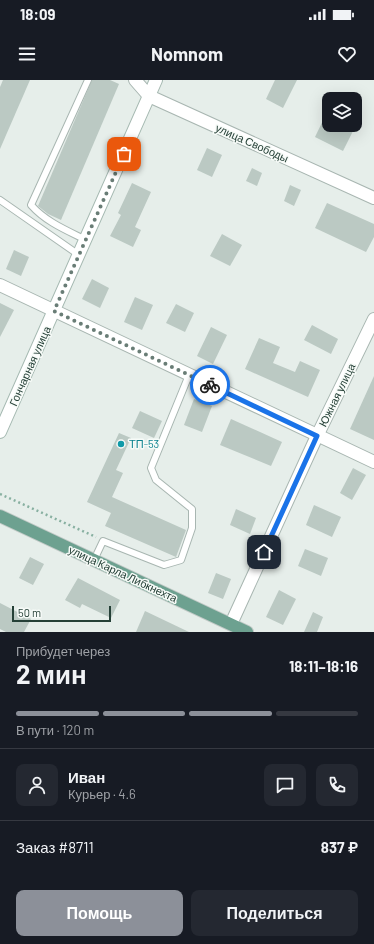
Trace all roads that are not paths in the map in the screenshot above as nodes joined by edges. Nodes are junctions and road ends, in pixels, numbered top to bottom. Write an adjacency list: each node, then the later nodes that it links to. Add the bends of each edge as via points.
1 (88, 80): 7 (lane, via 31,205 57,226)
2 (135, 80): 4 (street, улица Свободы)
3 (156, 80): 4 (street, Гончарная улица)
4 (149, 96): 5 (street, улица Свободы); 7 (street, Гончарная улица)
5 (374, 198)
6 (0, 200): 8 (lane)
7 (86, 240): 8 (street, Гончарная улица)
8 (79, 255): 10 (street, Гончарная улица)
9 (0, 284): 10 (street)
10 (54, 311): 12 (street); 13 (street, Гончарная улица)
11 (374, 319): 14 (street, Южная улица)
12 (189, 376): 14 (street); 17 (lane, via 151,468 156,480 192,509 192,528 181,560 164,565 103,541)
13 (0, 432)
14 (317, 436): 15 (street); 18 (street, Южная улица)
15 (374, 462)
16 (0, 516): 17 (main road, улица Карла Либкнехта)
17 (94, 560): 18 (main road, улица Карла Либкнехта)
18 (231, 624): 19 (main road, улица Карла Либкнехта)
19 (247, 632)

